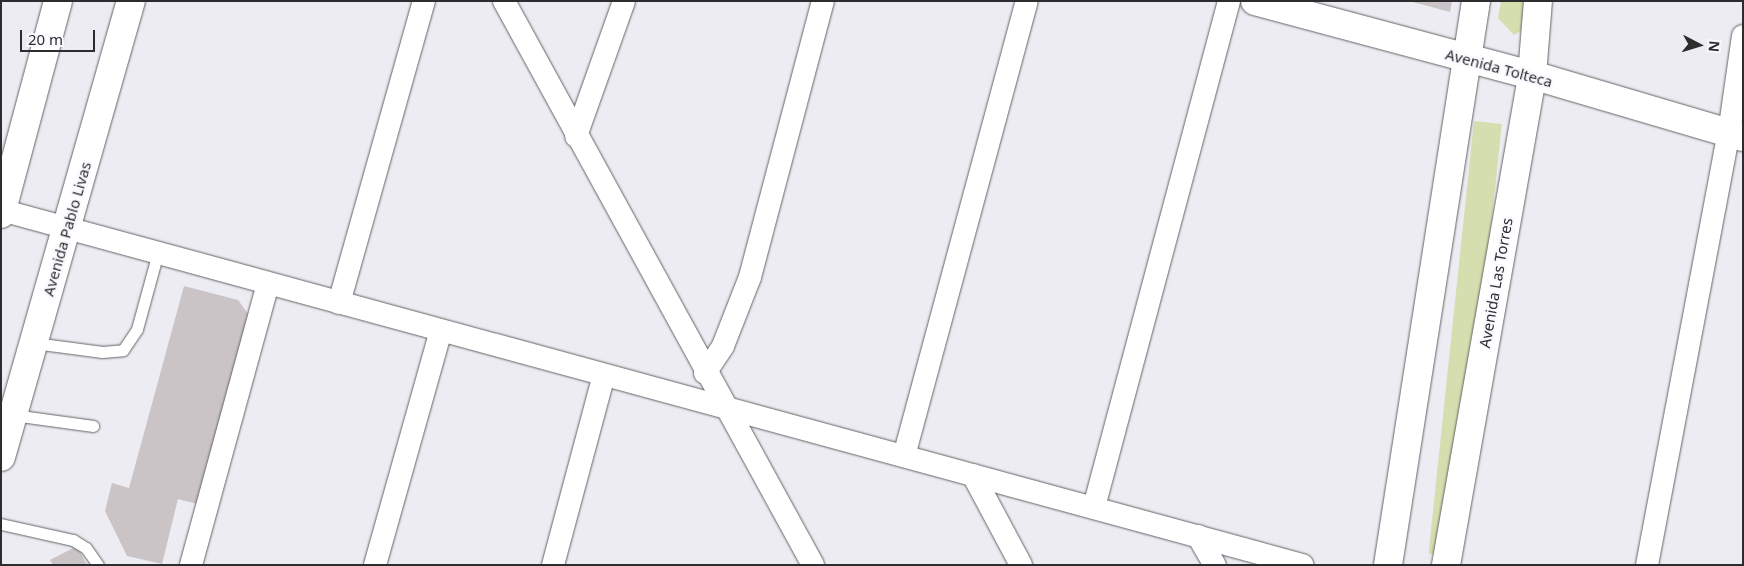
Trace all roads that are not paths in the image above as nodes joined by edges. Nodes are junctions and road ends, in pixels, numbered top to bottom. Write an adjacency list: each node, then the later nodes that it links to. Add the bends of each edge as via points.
1 (58, 1): 17 (street)
2 (131, 1): 18 (street, Avenida Pablo Livas)
3 (424, 1): 21 (street)
4 (504, 1): 16 (street)
5 (624, 1): 16 (street)
6 (823, 1): 24 (street, via 750,277 723,346)
7 (1026, 1): 29 (street)
8 (1229, 1): 32 (street)
9 (1255, 1): 13 (street, Avenida Tolteca)
10 (1476, 1): 13 (street)
11 (1538, 1): 14 (street, Avenida Las Torres)
12 (1743, 36): 15 (street)
13 (1466, 60): 14 (street, Avenida Tolteca); 43 (street)
14 (1532, 75): 15 (street, Avenida Tolteca); 44 (street, Avenida Las Torres)
15 (1736, 135): 45 (street)
16 (576, 136): 24 (street)
17 (2, 212): 18 (street)
18 (67, 228): 19 (street); 23 (street, Avenida Pablo Livas)
19 (158, 252): 20 (street); 23 (lane, via 137,329 123,350 102,352)
20 (268, 284): 21 (street); 36 (street)
21 (339, 303): 22 (street)
22 (440, 333): 25 (street); 37 (street)
23 (34, 343): 27 (street, Avenida Pablo Livas)
24 (705, 374): 26 (street)
25 (602, 378): 26 (street); 38 (street)
26 (725, 409): 29 (street); 39 (street)
27 (12, 416): 28 (lane); 30 (street, Avenida Pablo Livas)
28 (93, 426)
29 (904, 456): 31 (street)
30 (1, 457)
31 (973, 475): 32 (street); 40 (street)
32 (1094, 508): 34 (street)
33 (1, 524): 35 (lane, via 73,540 86,548)
34 (1198, 536): 41 (street); 42 (street)
35 (98, 565)
36 (191, 565)
37 (375, 565)
38 (554, 565)
39 (813, 565)
40 (1021, 565)
41 (1214, 565)
42 (1302, 565)
43 (1388, 565)
44 (1446, 565)
45 (1647, 565)

